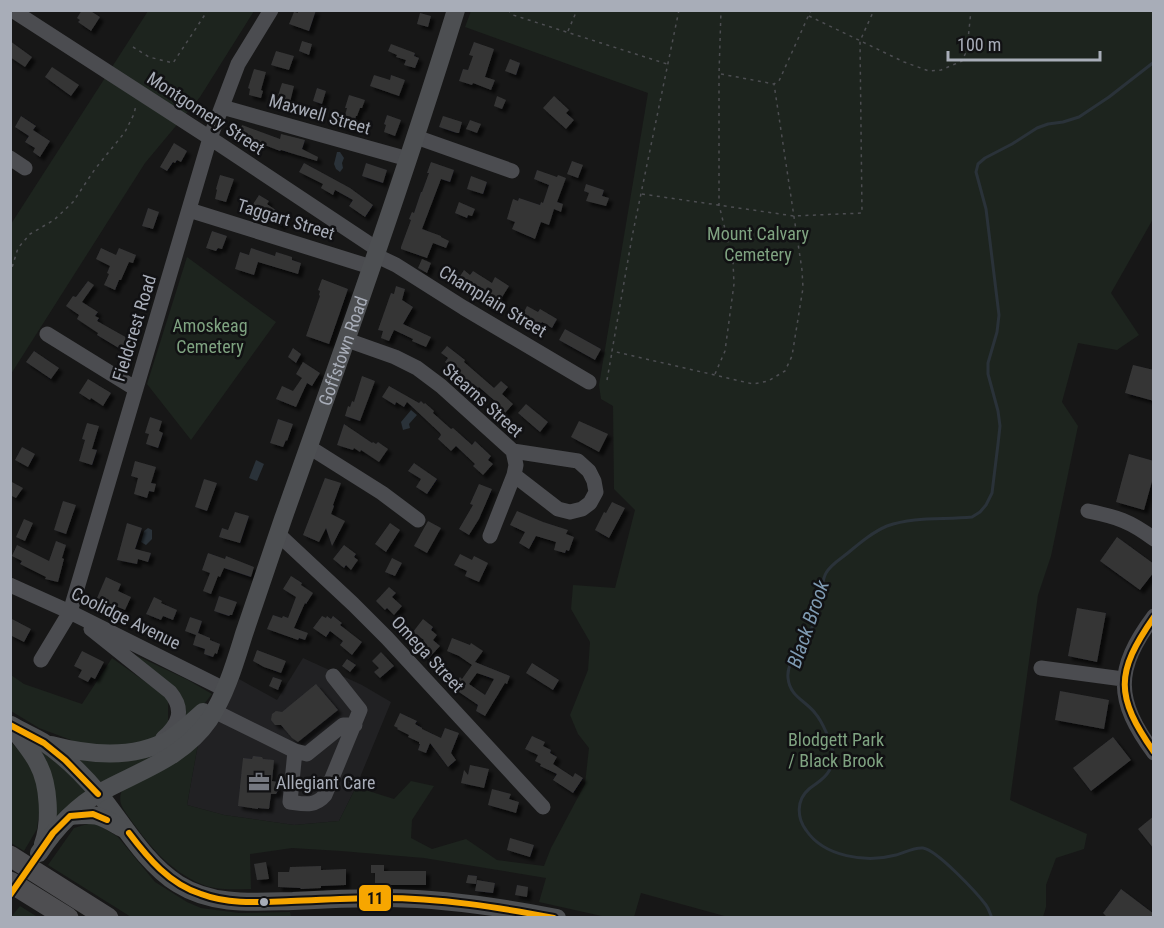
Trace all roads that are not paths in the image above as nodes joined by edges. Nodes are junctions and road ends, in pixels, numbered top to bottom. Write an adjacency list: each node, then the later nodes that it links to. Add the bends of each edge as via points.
1 (12, 10): 6 (street, Montgomery Street)
2 (271, 10): 4 (street, Fieldcrest Road, via 238,64)
3 (456, 10): 5 (main road, Goffstown Road)
4 (222, 107): 6 (street, Fieldcrest Road); 8 (street, Maxwell Street)
5 (416, 137): 8 (main road, Goffstown Road); 10 (street)
6 (210, 138): 11 (street, Fieldcrest Road); 12 (street, Montgomery Street)
7 (10, 158): 9 (street)
8 (408, 159): 12 (main road, Goffstown Road)
9 (26, 168)
10 (512, 171)
11 (189, 210): 12 (street, Taggart Street); 16 (street, Fieldcrest Road)
12 (375, 257): 14 (main road, Goffstown Road); 15 (street, Champlain Street, via 396,265)
13 (47, 334): 16 (street)
14 (347, 340): 17 (main road, Goffstown Road); 18 (street, Stearns Street, via 417,368)
15 (589, 382)
16 (136, 389): 26 (street, Fieldcrest Road)
17 (309, 447): 21 (street); 22 (main road, Goffstown Road)
18 (513, 452): 19 (street, Stearns Street); 19 (street, via 578,461 589,471 596,492 582,509 564,511)
19 (514, 476): 23 (street, Stearns Street)
20 (1088, 511): 24 (street, via 1120,519)
21 (418, 520)
22 (278, 534): 32 (main road, Goffstown Road); 42 (street, Omega Street, via 387,638)
23 (490, 536)
24 (1154, 539)
25 (10, 585): 26 (street, Coolidge Avenue)
26 (70, 612): 28 (street, Fieldcrest Road); 32 (street, Coolidge Avenue); 37 (street, via 175,698 179,716 176,724)
27 (1154, 616): 31 (street, via 1133,648)
28 (41, 660)
29 (1041, 668): 31 (street)
30 (333, 676): 34 (street, via 360,710)
31 (1123, 679): 39 (street, via 1132,718)
32 (224, 689): 33 (main road, Goffstown Road); 37 (main road, Goffstown Road, via 183,730)
33 (214, 711): 38 (street); 40 (main road, Goffstown Road, via 188,743)
34 (355, 724): 38 (street, via 343,725 307,754); 38 (street, via 320,802 290,802)
35 (11, 725): 36 (main road); 45 (main road, via 39,765 45,787 48,822)
36 (44, 743): 37 (main road, Goffstown Road, via 91,752 127,752); 41 (main road)
37 (150, 747)
38 (295, 751)
39 (1154, 753)
40 (124, 780): 41 (main road, Goffstown Road); 44 (main road, via 112,794)
41 (98, 794): 43 (main road, Goffstown Road); 44 (main road)
42 (543, 807)
43 (70, 816): 44 (main road, via 93,814); 45 (main road, Goffstown Road)
44 (129, 832): 51 (main road, via 177,884 223,900 420,899 489,905)
45 (39, 853): 48 (main road)
46 (10, 856): 50 (highway)
47 (10, 882): 49 (highway)
48 (10, 896)
49 (68, 918)
50 (108, 918)
51 (557, 918)

